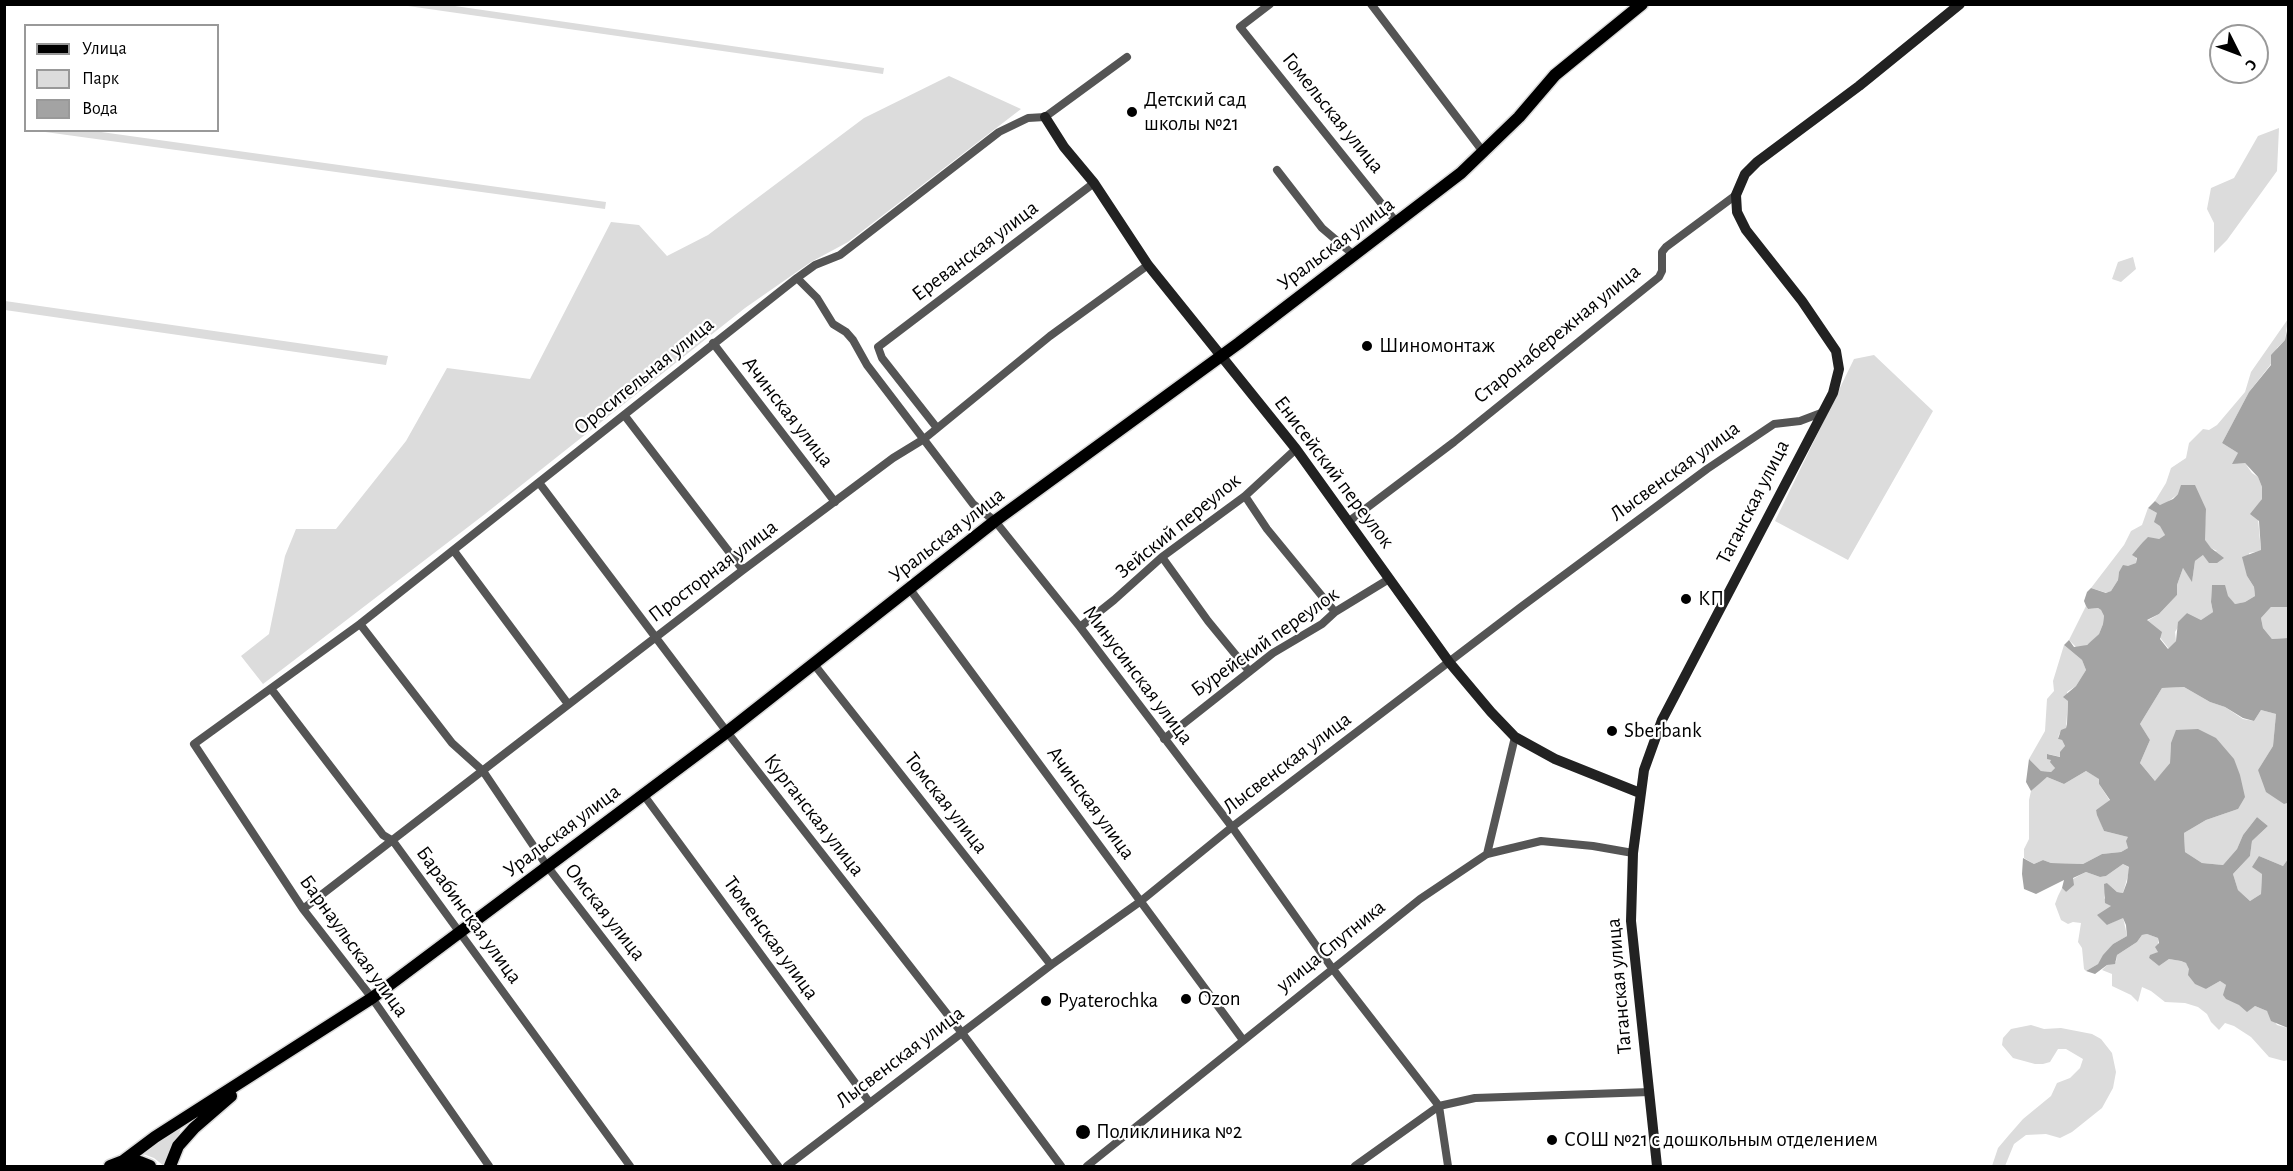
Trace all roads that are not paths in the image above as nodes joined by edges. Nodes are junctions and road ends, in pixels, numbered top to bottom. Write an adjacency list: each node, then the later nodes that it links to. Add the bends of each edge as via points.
1 (1270, 4): 11 (street, Гомельская улица, via 1240,27)
2 (1371, 4): 7 (street)
3 (1642, 4): 7 (main road, Уральская улица, via 1555,75)
4 (1960, 4): 10 (main road, Старонабережная улица, via 1757,162 1745,174)
5 (1127, 57): 6 (street, Оросительная улица)
6 (1045, 117): 9 (main road, Енисейский переулок); 14 (street, Оросительная улица, via 1028,118 999,132 840,255)
7 (1484, 153): 11 (main road, Уральская улица)
8 (1277, 170): 12 (street, via 1322,228)
9 (1094, 183): 13 (main road, Енисейский переулок); 19 (street, Ереванская улица, via 878,347 882,358)
10 (1736, 195): 17 (main road, Таганская улица, via 1737,212 1746,230 1836,351 1839,369 1833,393); 26 (street, Старонабережная улица, via 1666,247 1659,277)
11 (1397, 223): 12 (main road, Уральская улица)
12 (1355, 256): 16 (main road, Уральская улица)
13 (1148, 265): 16 (main road, Енисейский переулок); 19 (street, Просторная улица, via 1050,336)
14 (797, 278): 15 (street, Оросительная улица); 20 (street, Минусинская улица, via 817,298 833,324 853,340)
15 (713, 343): 18 (street, Оросительная улица); 24 (street, Ачинская улица)
16 (1220, 357): 21 (main road, Енисейский переулок); 25 (main road, Уральская улица)
17 (1821, 412): 36 (street, Лысвенская улица, via 1800,421 1774,424 1758,433); 46 (main road, Таганская улица, via 1662,720)
18 (625, 416): 22 (street, Оросительная улица); 29 (street)
19 (938, 428): 20 (street, Просторная улица)
20 (924, 439): 24 (street, Просторная улица); 25 (street, Минусинская улица, via 973,504)
21 (1296, 449): 23 (street, Зейский переулок); 26 (main road, Енисейский переулок)
22 (540, 484): 27 (street, Оросительная улица); 35 (street, Курганская улица)
23 (1245, 496): 28 (street, Зейский переулок); 32 (street)
24 (835, 502): 29 (street, Просторная улица)
25 (995, 521): 31 (main road, Уральская улица); 34 (street, Минусинская улица)
26 (1348, 522): 30 (main road, Енисейский переулок)
27 (454, 550): 33 (street, Оросительная улица); 40 (street)
28 (1162, 557): 34 (street, Зейский переулок); 38 (street)
29 (743, 570): 35 (street, Просторная улица)
30 (1389, 579): 32 (street, Бурейский переулок); 36 (main road, Енисейский переулок)
31 (909, 588): 37 (main road, Уральская улица); 53 (street, Ачинская улица)
32 (1335, 612): 38 (street, Бурейский переулок)
33 (360, 624): 39 (street, Оросительная улица); 45 (street, Омская улица, via 452,743)
34 (1080, 627): 43 (street, Минусинская улица)
35 (656, 637): 40 (street, Просторная улица); 41 (street, Курганская улица)
36 (1449, 662): 42 (main road, Енисейский переулок); 48 (street, Лысвенская улица)
37 (813, 663): 41 (main road, Уральская улица); 56 (street, Томская улица)
38 (1249, 671): 43 (street, Бурейский переулок)
39 (272, 690): 44 (street, Оросительная улица); 49 (street, Барабинская улица, via 383,835)
40 (568, 704): 45 (street, Просторная улица)
41 (727, 732): 47 (main road, Уральская улица); 59 (street, Курганская улица)
42 (1515, 737): 46 (main road, Енисейский переулок, via 1555,759); 51 (street)
43 (1164, 739): 48 (street, Минусинская улица)
44 (195, 744): 54 (street, Барнаульская улица)
45 (483, 771): 49 (street, Просторная улица); 52 (street, Омская улица)
46 (1640, 793): 50 (main road, Таганская улица)
47 (643, 794): 52 (main road, Уральская улица); 63 (street, Тюменская улица)
48 (1232, 827): 53 (street, Лысвенская улица); 57 (street, Минусинская улица)
49 (393, 841): 54 (street, Просторная улица); 55 (street, Барабинская улица)
50 (1633, 853): 51 (street, улица Спутника, via 1541,841); 62 (main road, Таганская улица, via 1631,921)
51 (1487, 854): 57 (street, улица Спутника, via 1420,899)
52 (547, 866): 55 (main road, Уральская улица); 71 (street, Омская улица)
53 (1141, 902): 56 (street, Лысвенская улица); 60 (street, Ачинская улица)
54 (303, 909): 58 (street, Барнаульская улица)
55 (459, 932): 58 (main road, Уральская улица); 70 (street, Барабинская улица)
56 (1051, 965): 59 (street, Лысвенская улица)
57 (1332, 968): 60 (street, улица Спутника); 64 (street, Минусинская улица)
58 (372, 998): 61 (main road, Уральская улица); 69 (street, Барнаульская улица)
59 (962, 1033): 63 (street, Лысвенская улица); 73 (street, Курганская улица)
60 (1244, 1040): 74 (street, улица Спутника)
61 (256, 1073): 65 (main road, Уральская улица); 68 (main road, Уральская улица, via 194,1128 178,1146)
62 (1650, 1092): 64 (street, via 1475,1098); 77 (main road, Таганская улица)
63 (870, 1103): 72 (street, Лысвенская улица)
64 (1439, 1106): 75 (street); 76 (street)
65 (123, 1161): 66 (main road, Уральская улица); 67 (main road)
66 (110, 1167)
67 (150, 1167)
68 (170, 1167)
69 (489, 1167)
70 (630, 1167)
71 (778, 1167)
72 (787, 1167)
73 (1061, 1167)
74 (1087, 1167)
75 (1355, 1167)
76 (1448, 1167)
77 (1657, 1167)

